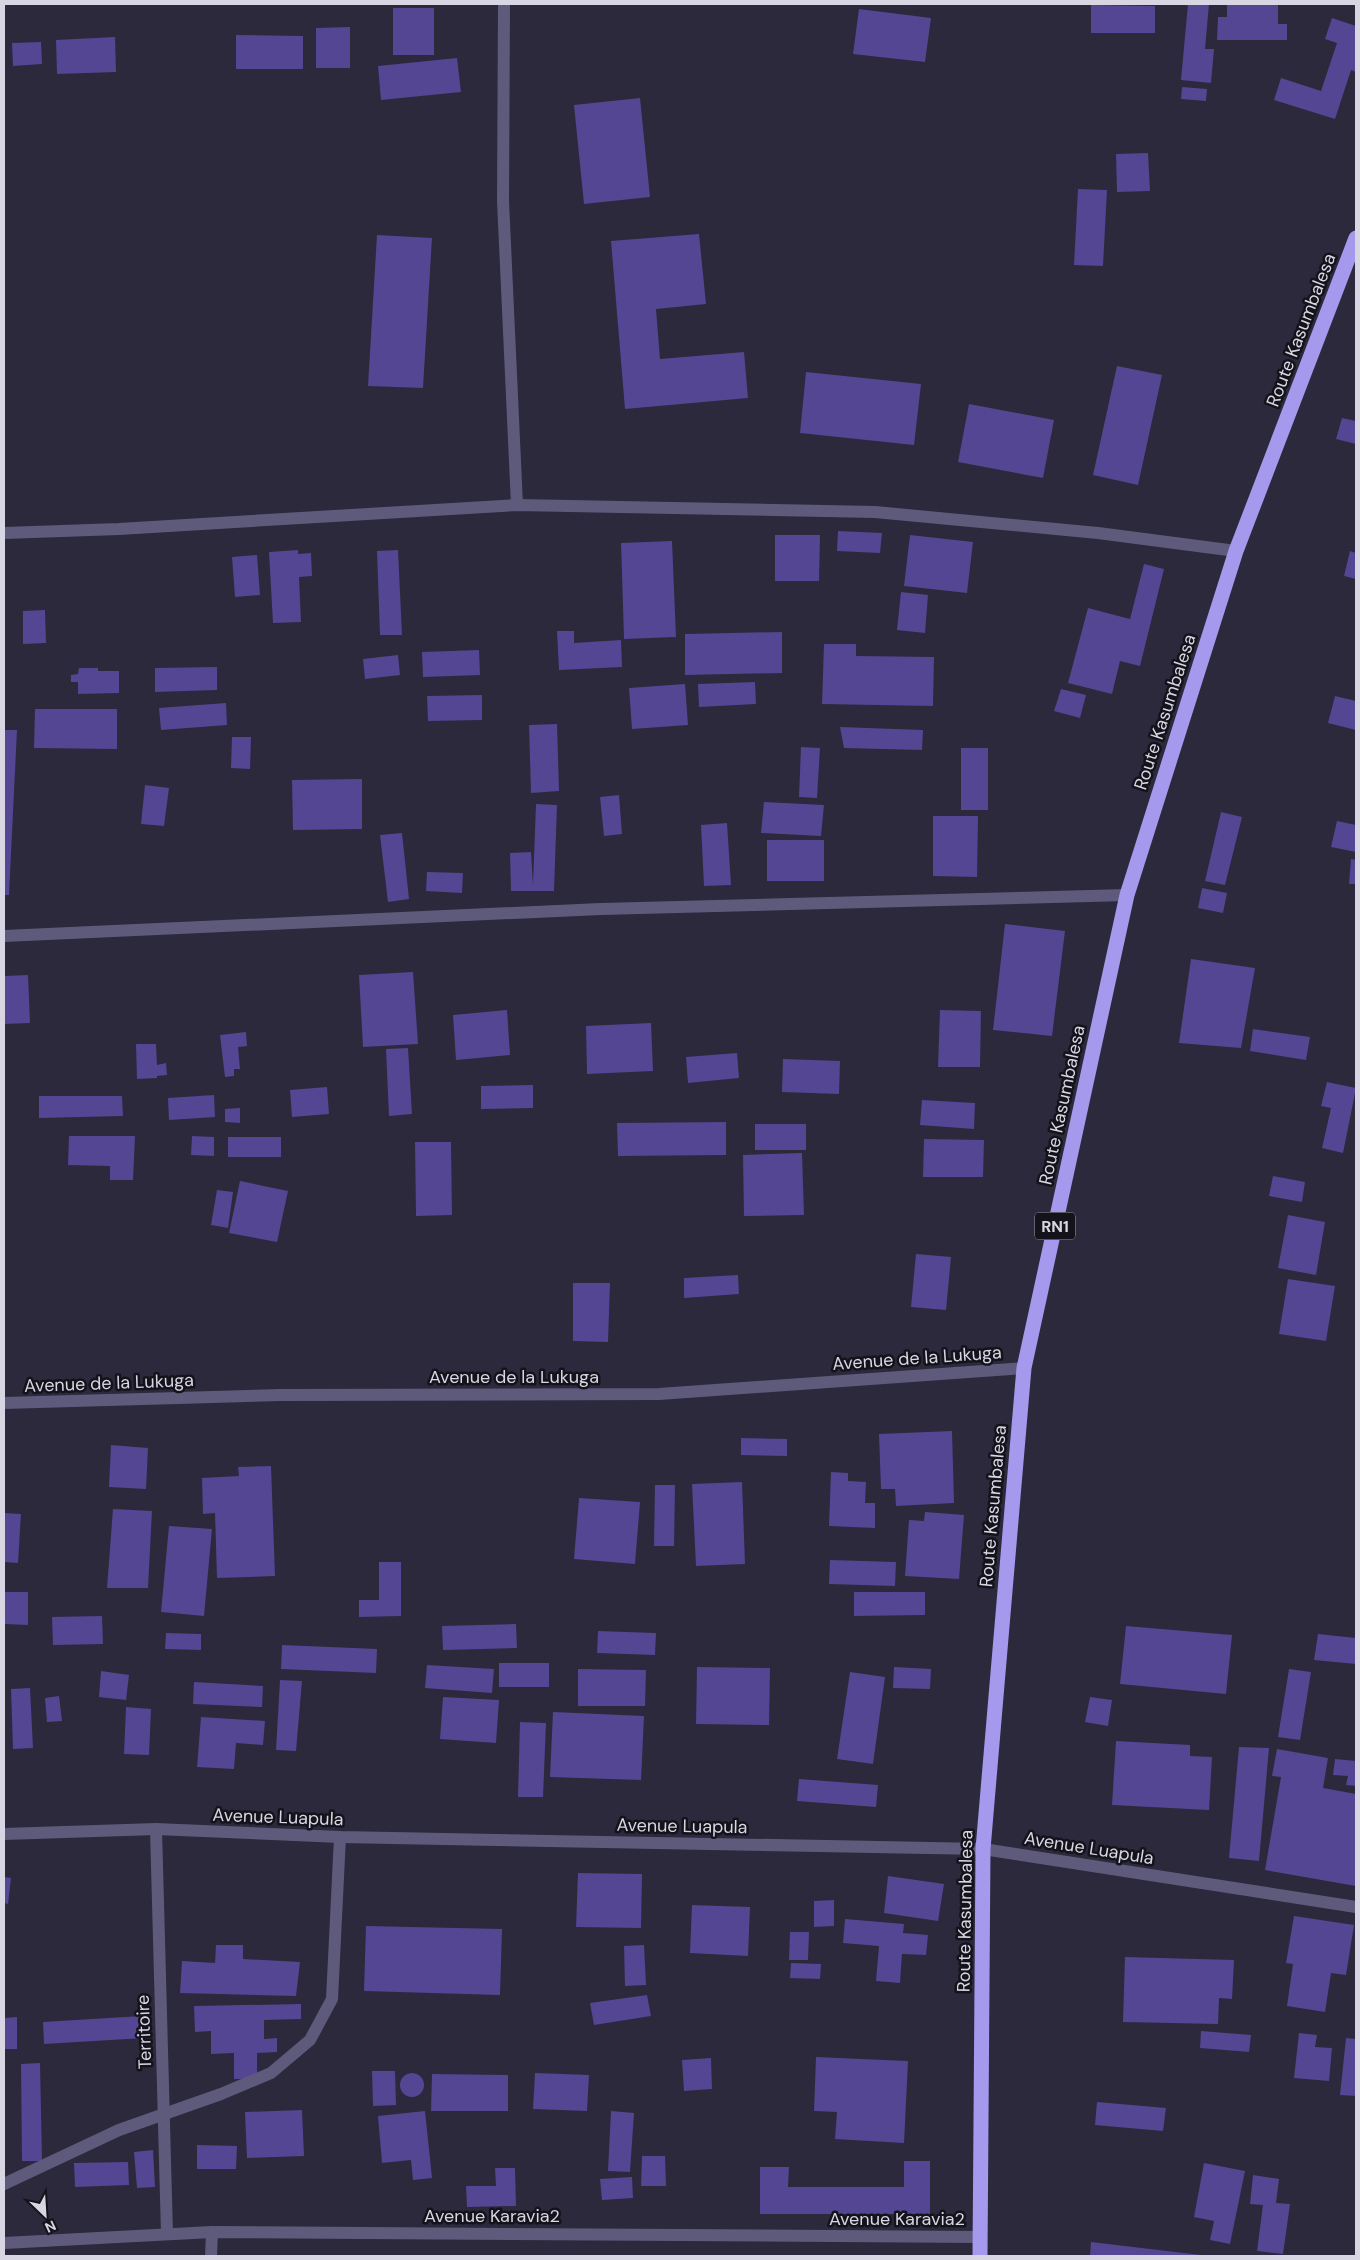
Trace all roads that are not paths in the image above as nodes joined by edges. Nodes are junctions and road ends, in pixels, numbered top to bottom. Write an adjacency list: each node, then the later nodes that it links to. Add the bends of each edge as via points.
1 (504, 4): 3 (street, via 503,201)
2 (1356, 238): 5 (highway, Route Kasumbalesa / RN1)
3 (517, 505): 4 (street); 5 (street, via 875,512 1098,533)
4 (4, 533)
5 (1236, 551): 6 (highway, Route Kasumbalesa / RN1)
6 (1127, 895): 7 (street, via 601,909); 8 (highway, Route Kasumbalesa / RN1)
7 (4, 936)
8 (1024, 1368): 9 (street, Avenue de la Lukuga, via 659,1394 280,1395); 13 (highway, Route Kasumbalesa / RN1)
9 (4, 1403)
10 (156, 1829): 11 (street, Avenue Luapula); 12 (street, Avenue Luapula); 15 (street, Territoire)
11 (4, 1834)
12 (340, 1837): 13 (street, Avenue Luapula); 15 (street, via 332,1999 310,2040 271,2073)
13 (983, 1849): 14 (street, Avenue Luapula); 19 (highway, Route Kasumbalesa / RN1)
14 (1356, 1907)
15 (163, 2115): 16 (street, via 119,2130); 18 (street, Territoire)
16 (4, 2184)
17 (212, 2232): 18 (street, Avenue Karavia2); 19 (street, Avenue Karavia2); 21 (street)
18 (167, 2234): 20 (street, Avenue Karavia2)
19 (981, 2237): 22 (highway, Route Kasumbalesa / RN1)
20 (4, 2244)
21 (211, 2256)
22 (980, 2256)

